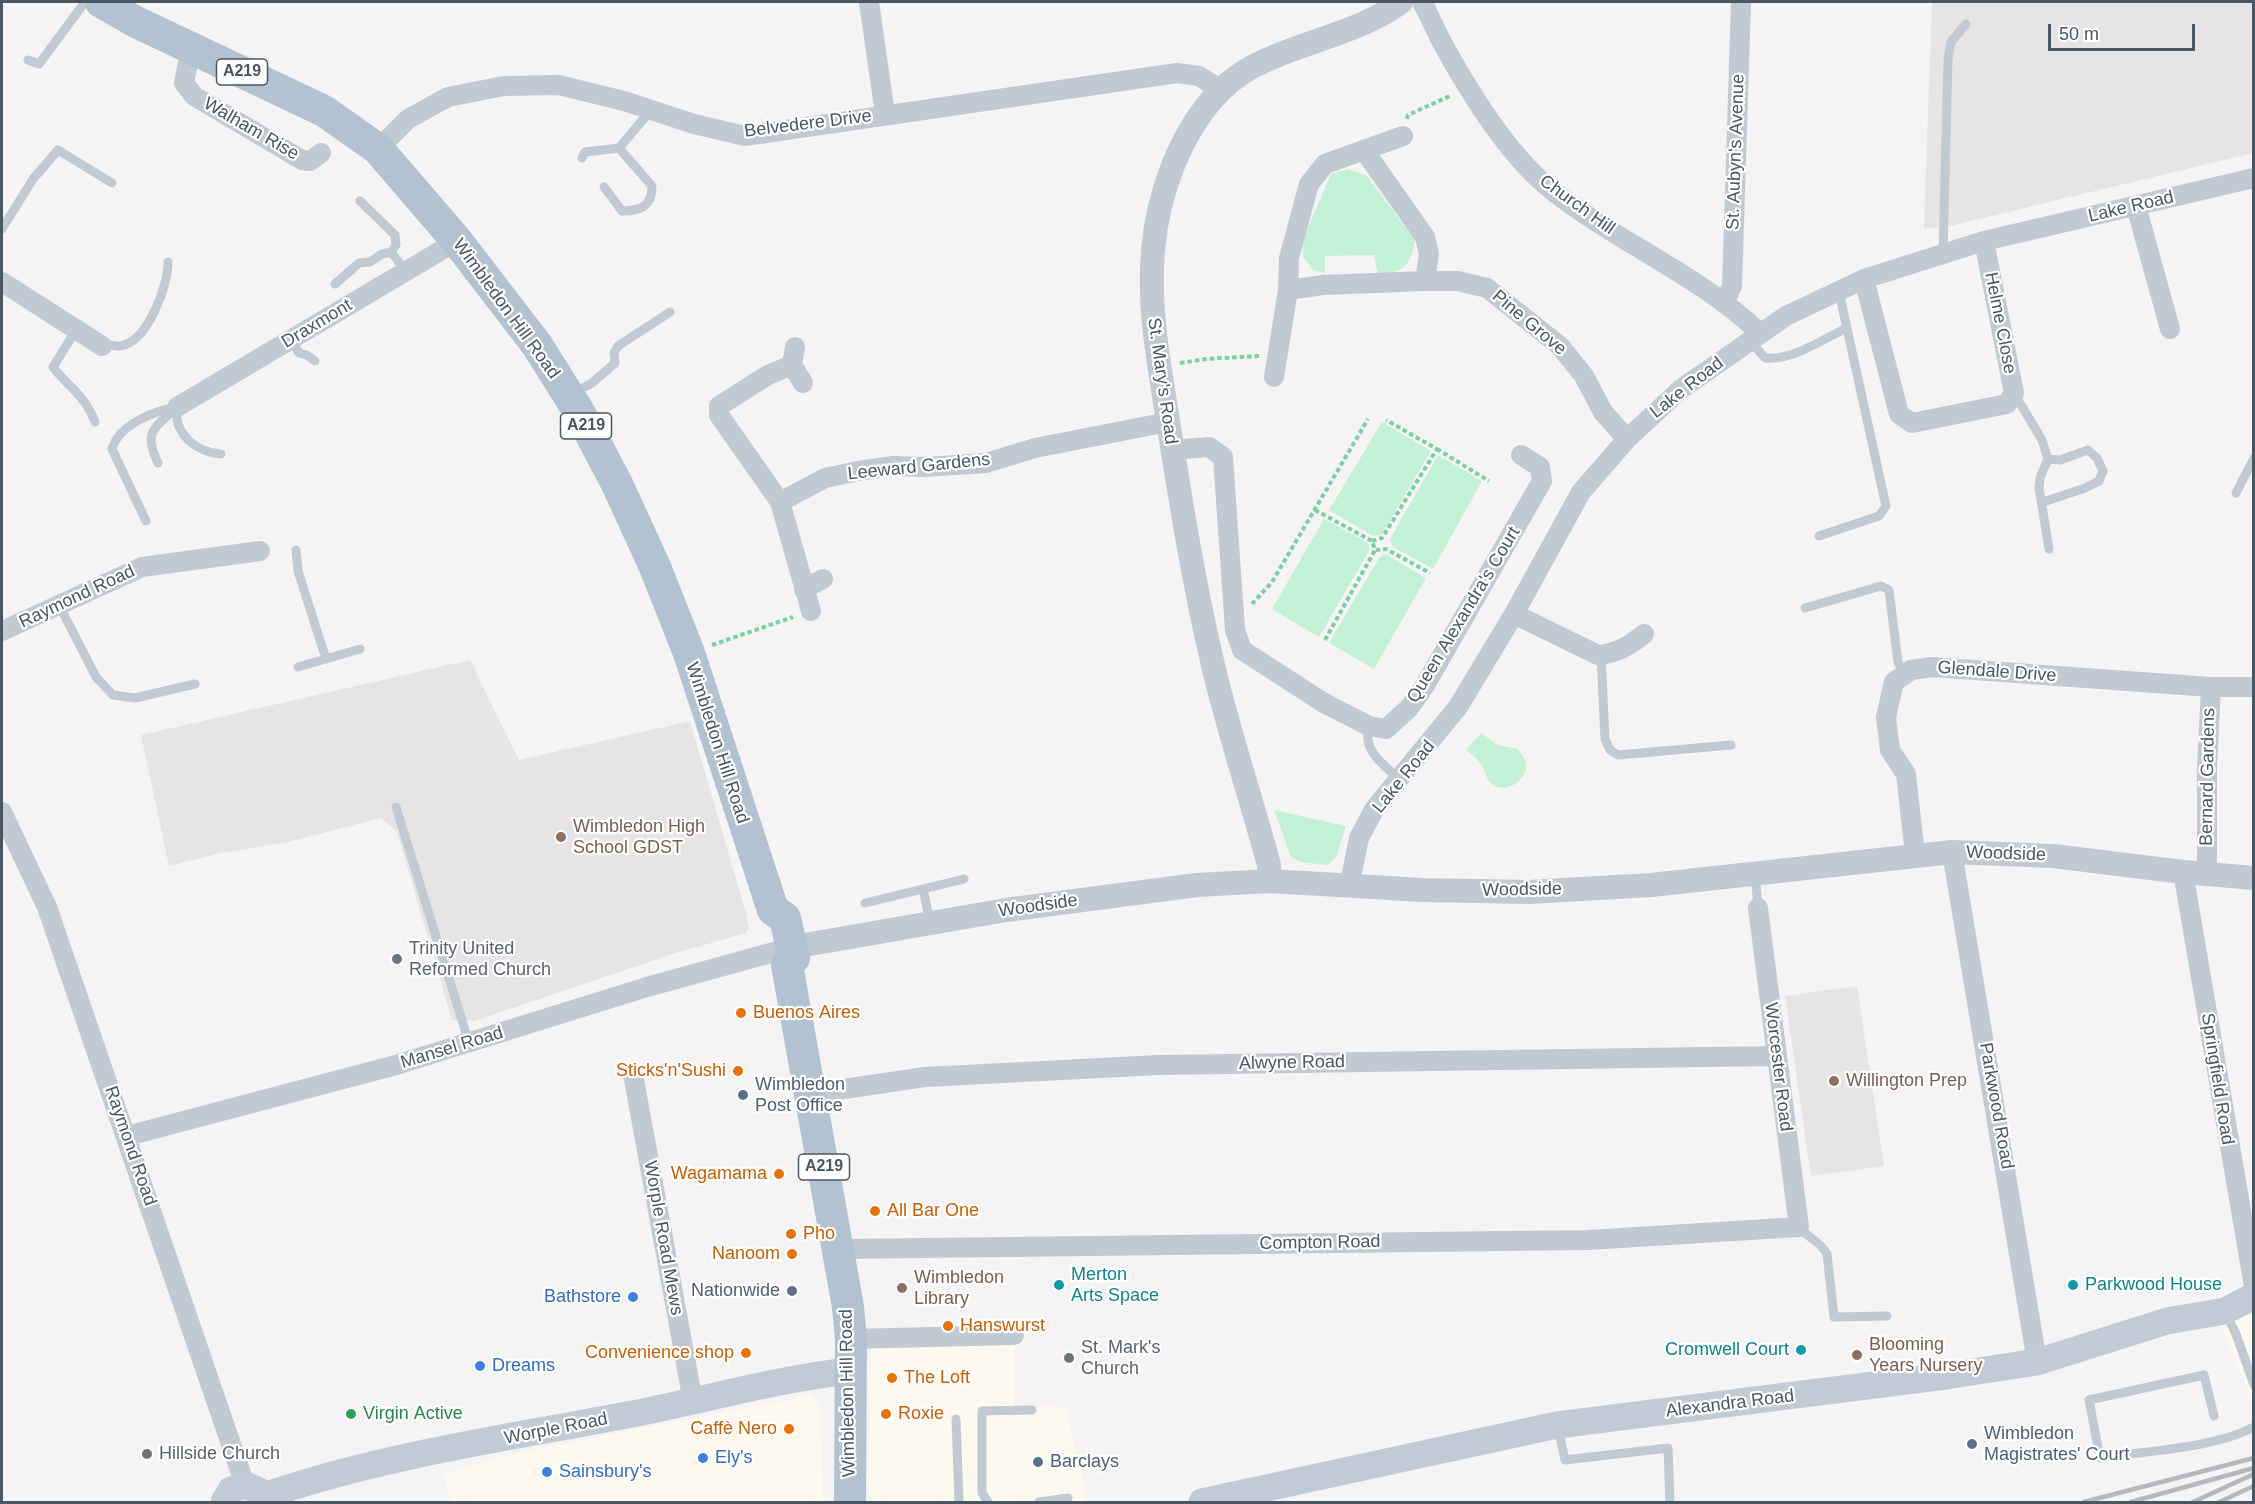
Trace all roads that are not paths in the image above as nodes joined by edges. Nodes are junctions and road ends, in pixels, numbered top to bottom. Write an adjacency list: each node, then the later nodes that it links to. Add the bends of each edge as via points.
1 (100, 2): 7 (main road, Wimbledon Hill Road / A219); 8 (lane, via 39,64)
2 (869, 2): 11 (street)
3 (1401, 2): 9 (street, St. Mary's Road, via 1353,28 1251,68)
4 (1422, 2): 36 (street, Church Hill, via 1470,90 1522,161 1552,191)
5 (1741, 2): 36 (street, St. Aubyn's Avenue, via 1732,286)
6 (1966, 24): 27 (lane, via 1951,42 1948,59)
7 (191, 48): 14 (main road, Wimbledon Hill Road / A219, via 324,111); 16 (street, Walham Rise, via 184,83 194,96 302,160 310,161)
8 (28, 60)
9 (1221, 90): 11 (street, Belvedere Drive, via 1198,76 1177,73); 51 (street, St. Mary's Road, via 1184,142 1159,213 1151,286)
10 (651, 110): 11 (street, Belvedere Drive, via 745,136); 13 (lane); 14 (street, Belvedere Drive, via 559,86 504,86 448,97 408,119)
11 (885, 114)
12 (1403, 136): 15 (street)
13 (619, 148): 17 (lane, via 585,152); 20 (lane, via 652,186 652,198 646,206 622,211)
14 (378, 149): 24 (main road, Wimbledon Hill Road / A219)
15 (1364, 150): 31 (street, via 1425,237 1429,254); 34 (street, via 1325,164 1309,184 1289,258)
16 (321, 153)
17 (582, 158)
18 (2253, 178): 22 (street, Lake Road)
19 (112, 183): 23 (lane, via 58,150 33,179)
20 (604, 187)
21 (360, 201): 26 (lane, via 398,240)
22 (2136, 206): 25 (street, Lake Road); 39 (street)
23 (2, 229)
24 (457, 241): 29 (street, Draxmont); 48 (main road, Wimbledon Hill Road / A219, via 537,345)
25 (1984, 241): 27 (street, Lake Road); 47 (street, Helme Close)
26 (391, 252): 29 (lane); 33 (lane, via 359,263)
27 (1943, 254): 30 (street, Lake Road)
28 (168, 262): 43 (lane, via 163,295 150,320 121,346)
29 (406, 271): 42 (street, Draxmont)
30 (1864, 279): 35 (street, Lake Road); 47 (street, Helme Close, via 1899,414 1912,423 2007,404)
31 (1425, 281): 34 (street, Pine Grove); 52 (street, Pine Grove, via 1458,281 1487,288 1560,345 1584,376 1603,412)
32 (2, 282): 40 (street)
33 (335, 284)
34 (1288, 290): 45 (street)
35 (1839, 292): 38 (lane); 41 (street, Lake Road, via 1786,316)
36 (1725, 302): 41 (street, Church Hill)
37 (670, 312): 48 (lane, via 618,346 610,370)
38 (1847, 327): 41 (lane, via 1775,359 1765,358); 63 (lane, via 1886,506 1879,516)
39 (2170, 329)
40 (76, 330): 43 (street); 50 (lane, via 53,367 74,386)
41 (1754, 337): 52 (street, Lake Road, via 1681,389)
42 (291, 339): 44 (lane, via 299,353); 49 (street, Draxmont)
43 (100, 345)
44 (315, 361)
45 (1274, 377)
46 (803, 383): 60 (street, via 794,356 719,406 719,415)
47 (2014, 393): 57 (lane, via 2042,440)
48 (568, 395): 101 (main road, Wimbledon Hill Road / A219, via 618,484 689,653 773,910 767,922)
49 (177, 407): 54 (lane, via 176,417 183,433 194,445 205,453); 58 (lane, via 150,436 149,445); 62 (lane, via 157,410 125,430 112,449)
50 (95, 422)
51 (1168, 422): 53 (street, St. Mary's Road); 60 (street, Leeward Gardens, via 1035,448 986,463 858,471 825,478)
52 (1627, 438): 72 (street, Lake Road, via 1581,492)
53 (1172, 450): 83 (street, via 1209,447 1223,457 1235,630 1242,650 1324,703); 95 (street, St. Mary's Road, via 1213,665 1266,853)
54 (221, 454)
55 (1521, 455): 83 (street, Queen Alexandra's Court, via 1540,467 1542,481 1528,508 1409,708 1386,729)
56 (2253, 458): 59 (lane)
57 (2048, 459): 61 (lane, via 2040,478); 61 (lane, via 2061,460 2088,450 2103,471 2099,481)
58 (158, 463)
59 (2236, 493)
60 (780, 502): 68 (street)
61 (2043, 502): 64 (lane)
62 (146, 521)
63 (1819, 536)
64 (2049, 549)
65 (296, 550): 77 (lane, via 298,572)
66 (260, 551): 69 (street, Raymond Road, via 142,567)
67 (823, 579): 68 (street)
68 (804, 589): 71 (street)
69 (59, 605): 73 (street, Raymond Road); 80 (lane, via 96,677 113,695 135,698)
70 (1805, 608): 79 (lane, via 1881,586 1889,590 1898,662)
71 (811, 611)
72 (1514, 614): 76 (street); 85 (street, Lake Road, via 1458,707)
73 (2, 631)
74 (1644, 634): 76 (street, via 1614,653)
75 (360, 649): 77 (lane)
76 (1601, 654): 84 (lane, via 1605,739 1610,750 1618,754)
77 (326, 659): 78 (lane)
78 (298, 667)
79 (1904, 675): 81 (street, Glendale Drive, via 1932,667); 89 (street, via 1894,682 1886,717 1890,750 1906,774)
80 (195, 684)
81 (2211, 687): 82 (street, Bernard Gardens); 92 (street, Bernard Gardens)
82 (2253, 687)
83 (1369, 726): 85 (lane, via 1369,748)
84 (1731, 745)
85 (1400, 780): 96 (street, Lake Road, via 1376,808 1359,838)
86 (396, 807): 102 (lane)
87 (2, 812): 106 (street, Raymond Road, via 47,907)
88 (1952, 852): 89 (street, Woodside); 91 (street, Woodside, via 2053,856); 115 (street, Parkwood Road)
89 (1915, 855): 90 (street, Woodside)
90 (1755, 872): 96 (street, Woodside, via 1651,885 1529,892); 99 (lane)
91 (2183, 872): 92 (street, Woodside); 109 (street, Springfield Road)
92 (2207, 874): 93 (street, Woodside)
93 (2253, 878)
94 (964, 879): 97 (lane)
95 (1270, 881): 96 (street, Woodside); 100 (street, Woodside, via 1197,885)
96 (1349, 887)
97 (923, 889): 98 (lane); 100 (lane)
98 (865, 903)
99 (1758, 908): 103 (street, Worcester Road)
100 (930, 922): 101 (street, Woodside)
101 (784, 955): 102 (street, Mansel Road, via 696,974); 105 (main road, Wimbledon Hill Road / A219)
102 (469, 1043): 106 (street, Mansel Road)
103 (1777, 1056): 105 (street, Alwyne Road, via 1159,1065 925,1077); 107 (street, Worcester Road)
104 (633, 1074): 118 (street, Worple Road Mews)
105 (810, 1094): 108 (main road, Wimbledon Hill Road / A219)
106 (127, 1136): 124 (street, Raymond Road)
107 (1799, 1227): 108 (street, Compton Road, via 1589,1240); 112 (lane, via 1827,1254 1834,1317)
108 (840, 1249): 114 (main road, Wimbledon Hill Road / A219)
109 (2253, 1286)
110 (2253, 1296): 111 (main road, Alexandra Road)
111 (2225, 1311): 115 (main road, Alexandra Road, via 2167,1321); 117 (lane)
112 (1887, 1316)
113 (1014, 1335): 114 (street)
114 (851, 1339): 116 (main road, Wimbledon Hill Road / A219)
115 (2037, 1362): 122 (main road, Alexandra Road)
116 (850, 1371): 118 (main road, Worple Road); 127 (main road, Wimbledon Hill Road / A219)
117 (2253, 1385)
118 (693, 1402): 124 (main road, Worple Road, via 346,1471)
119 (1032, 1410): 129 (lane, via 982,1411 982,1493)
120 (2214, 1416): 123 (lane, via 2204,1375 2089,1400 2100,1458 2215,1440)
121 (956, 1419): 128 (lane)
122 (1557, 1425): 131 (main road, Alexandra Road); 132 (lane, via 1565,1460 1668,1448)
123 (2253, 1427)
124 (258, 1494): 126 (main road, via 231,1490)
125 (1068, 1497): 130 (lane)
126 (224, 1503)
127 (850, 1503)
128 (959, 1503)
129 (988, 1503)
130 (1039, 1503)
131 (1202, 1503)
132 (1670, 1503)

